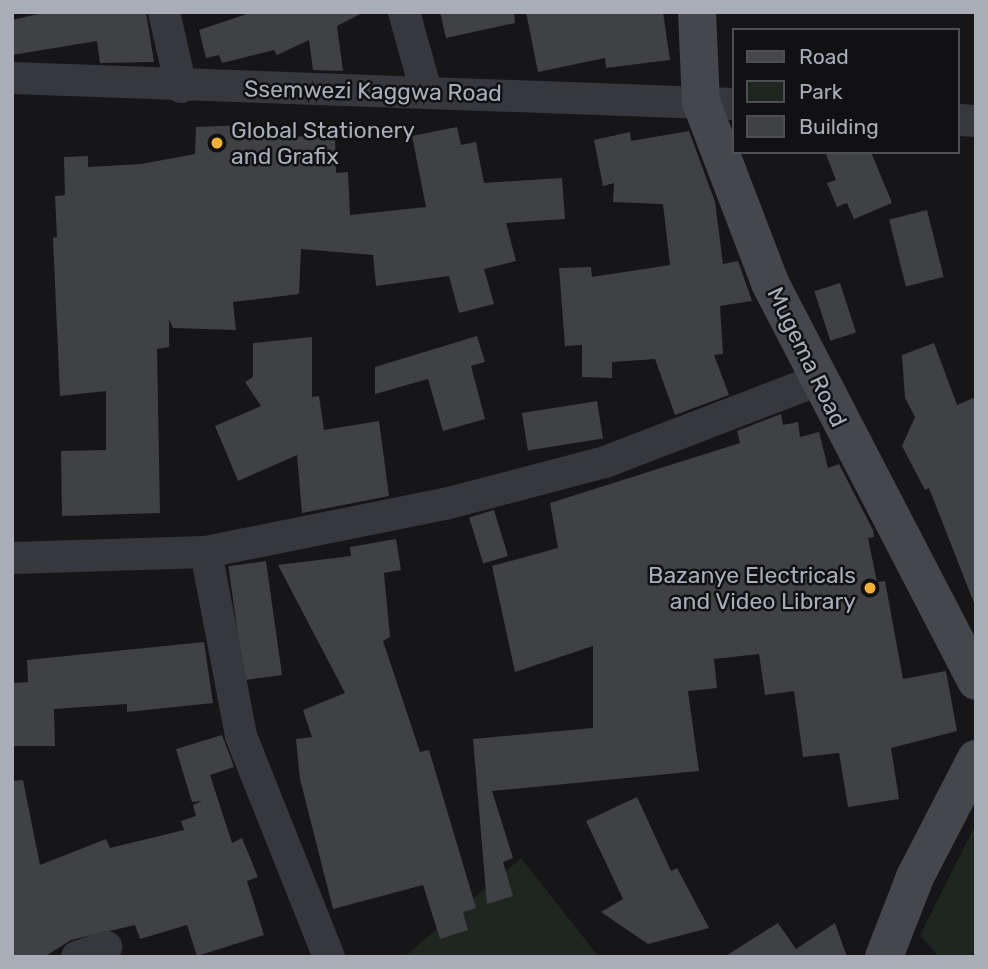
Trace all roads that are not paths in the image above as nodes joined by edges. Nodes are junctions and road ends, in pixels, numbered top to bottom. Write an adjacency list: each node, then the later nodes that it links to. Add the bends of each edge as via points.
1 (164, 12): 5 (street)
2 (404, 12): 6 (street)
3 (697, 12): 7 (street, Mugema Road)
4 (12, 78): 5 (street, Ssemwezi Kaggwa Road)
5 (181, 87): 6 (street, Ssemwezi Kaggwa Road)
6 (426, 91): 7 (street, Ssemwezi Kaggwa Road)
7 (718, 103): 8 (street, Mugema Road)
8 (732, 151)
9 (733, 154): 10 (street, Mugema Road, via 771,285)
10 (816, 381): 11 (street, via 707,427 559,477); 13 (street, Mugema Road)
11 (206, 552): 12 (street); 15 (street, via 241,736)
12 (12, 558)
13 (976, 681)
14 (976, 759): 16 (street, via 915,877)
15 (329, 957)
16 (884, 957)

